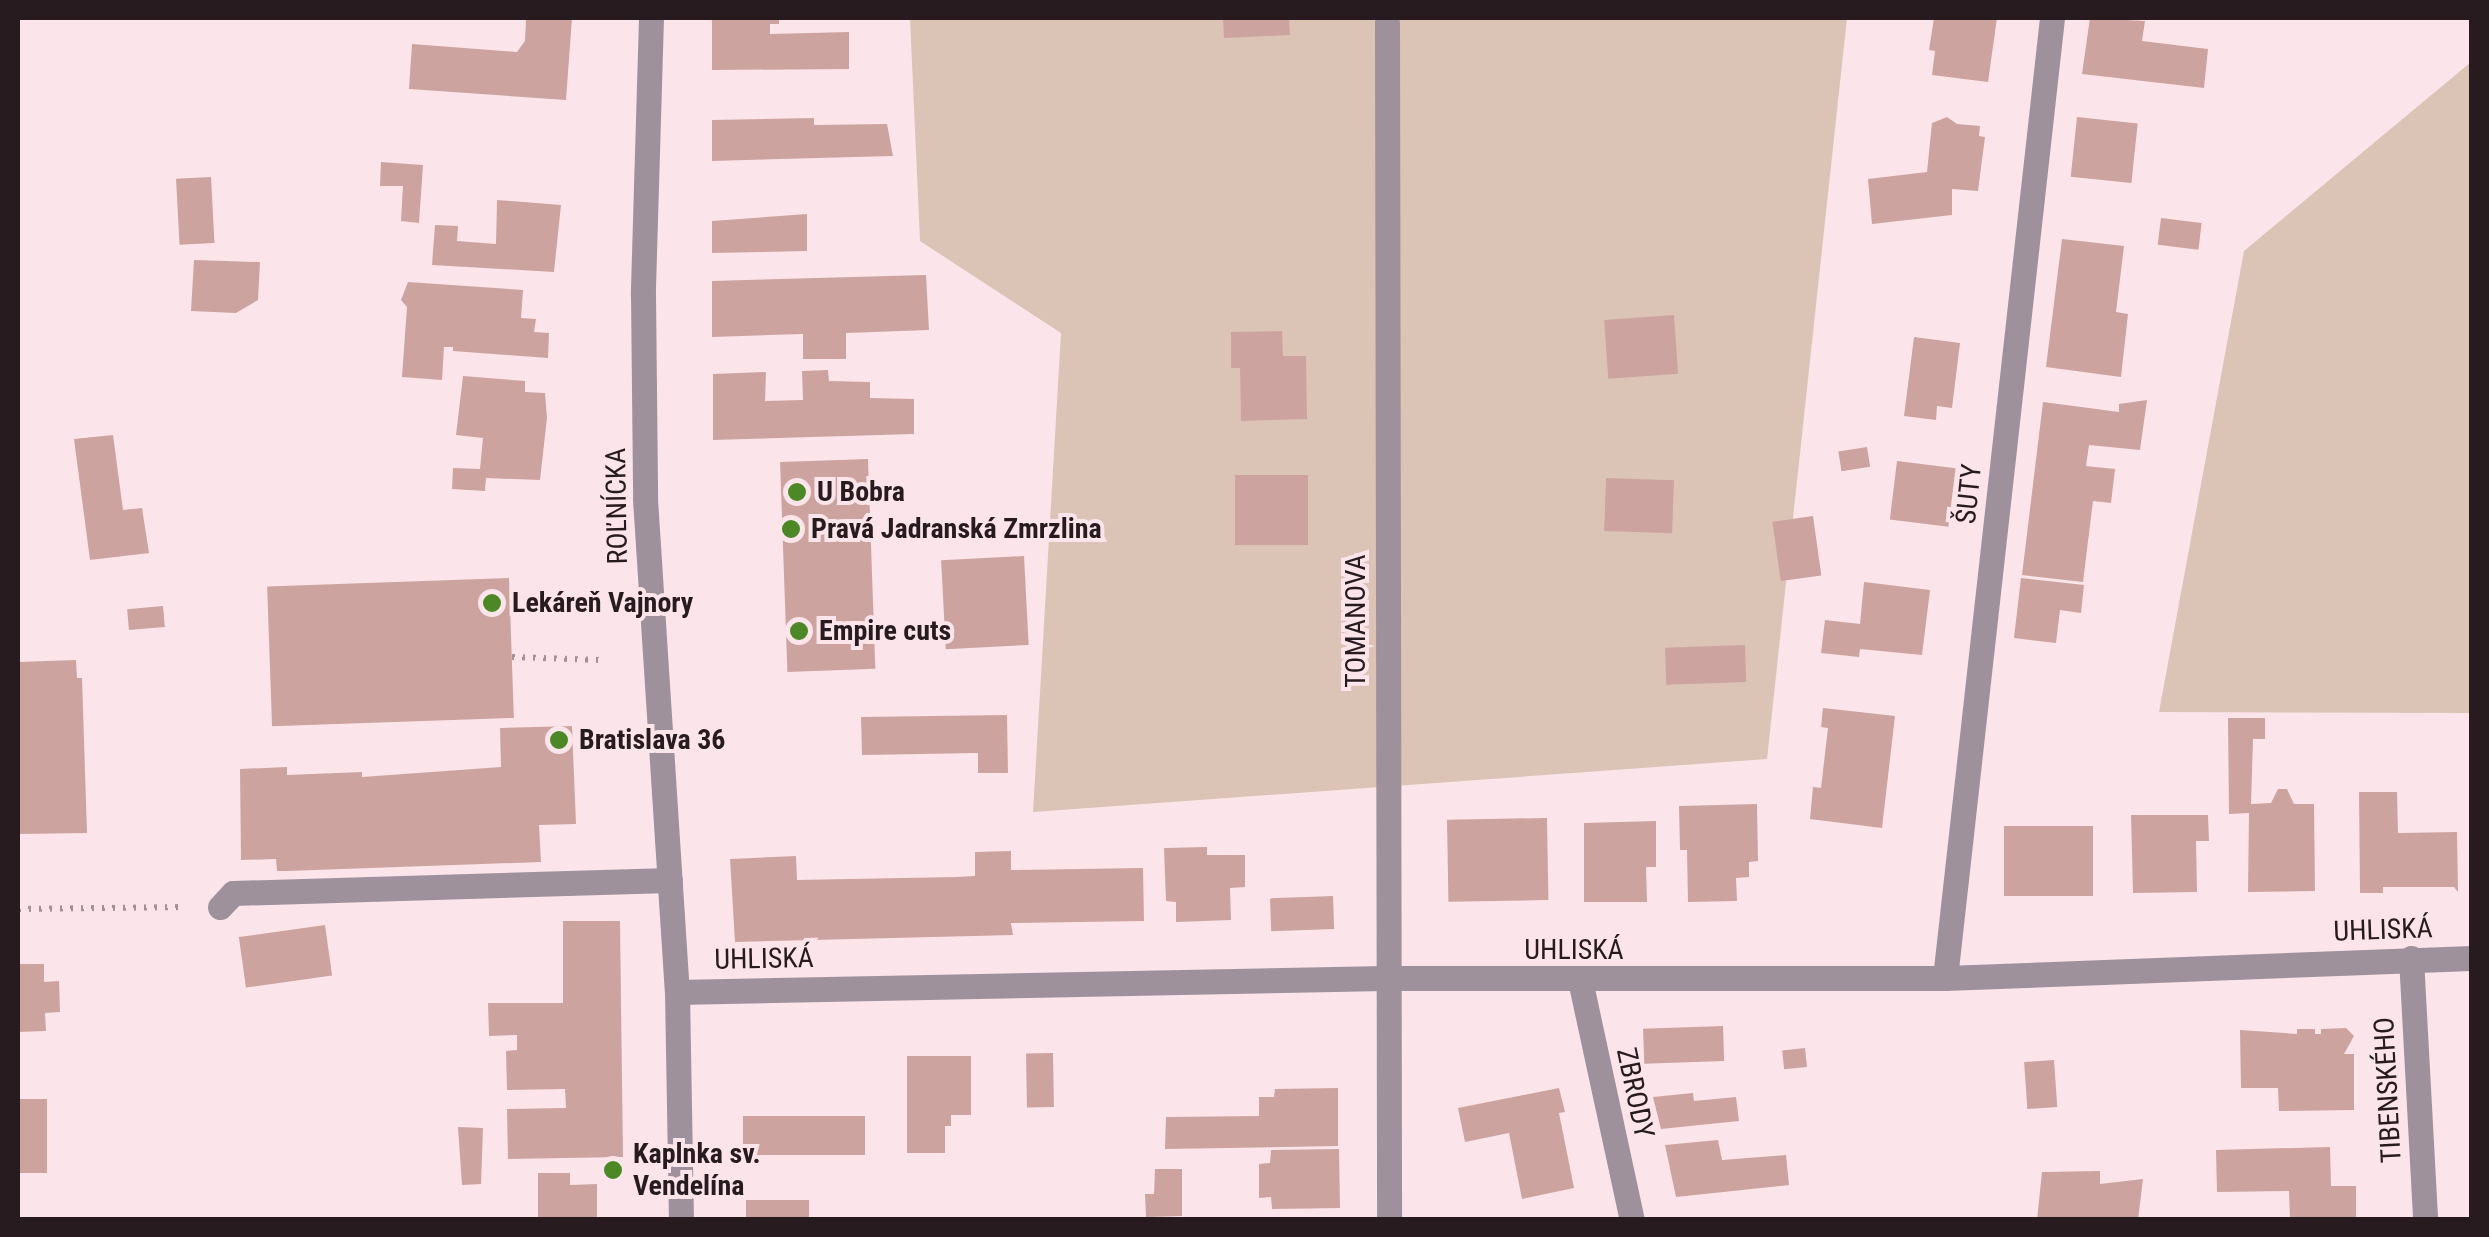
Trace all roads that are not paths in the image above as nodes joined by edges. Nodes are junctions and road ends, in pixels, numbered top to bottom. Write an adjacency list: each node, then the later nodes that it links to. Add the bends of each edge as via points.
1 (652, 18): 4 (street, ROĽNÍCKA, via 645,499)
2 (2052, 18): 9 (street, ŠUTY)
3 (1387, 23): 8 (street, TOMANOVA)
4 (670, 880): 5 (street, via 233,893); 11 (street, ROĽNÍCKA)
5 (220, 907)
6 (2411, 958): 7 (street, UHLISKÁ); 9 (street, UHLISKÁ); 15 (street, TIBENSKÉHO)
7 (2472, 958)
8 (1385, 978): 10 (street, UHLISKÁ); 11 (street, UHLISKÁ); 13 (street, TOMANOVA)
9 (1945, 978): 10 (street, UHLISKÁ)
10 (1580, 980): 14 (street, ZBRODY)
11 (676, 992): 12 (street, ROĽNÍCKA)
12 (681, 1220)
13 (1389, 1220)
14 (1632, 1220)
15 (2425, 1220)

